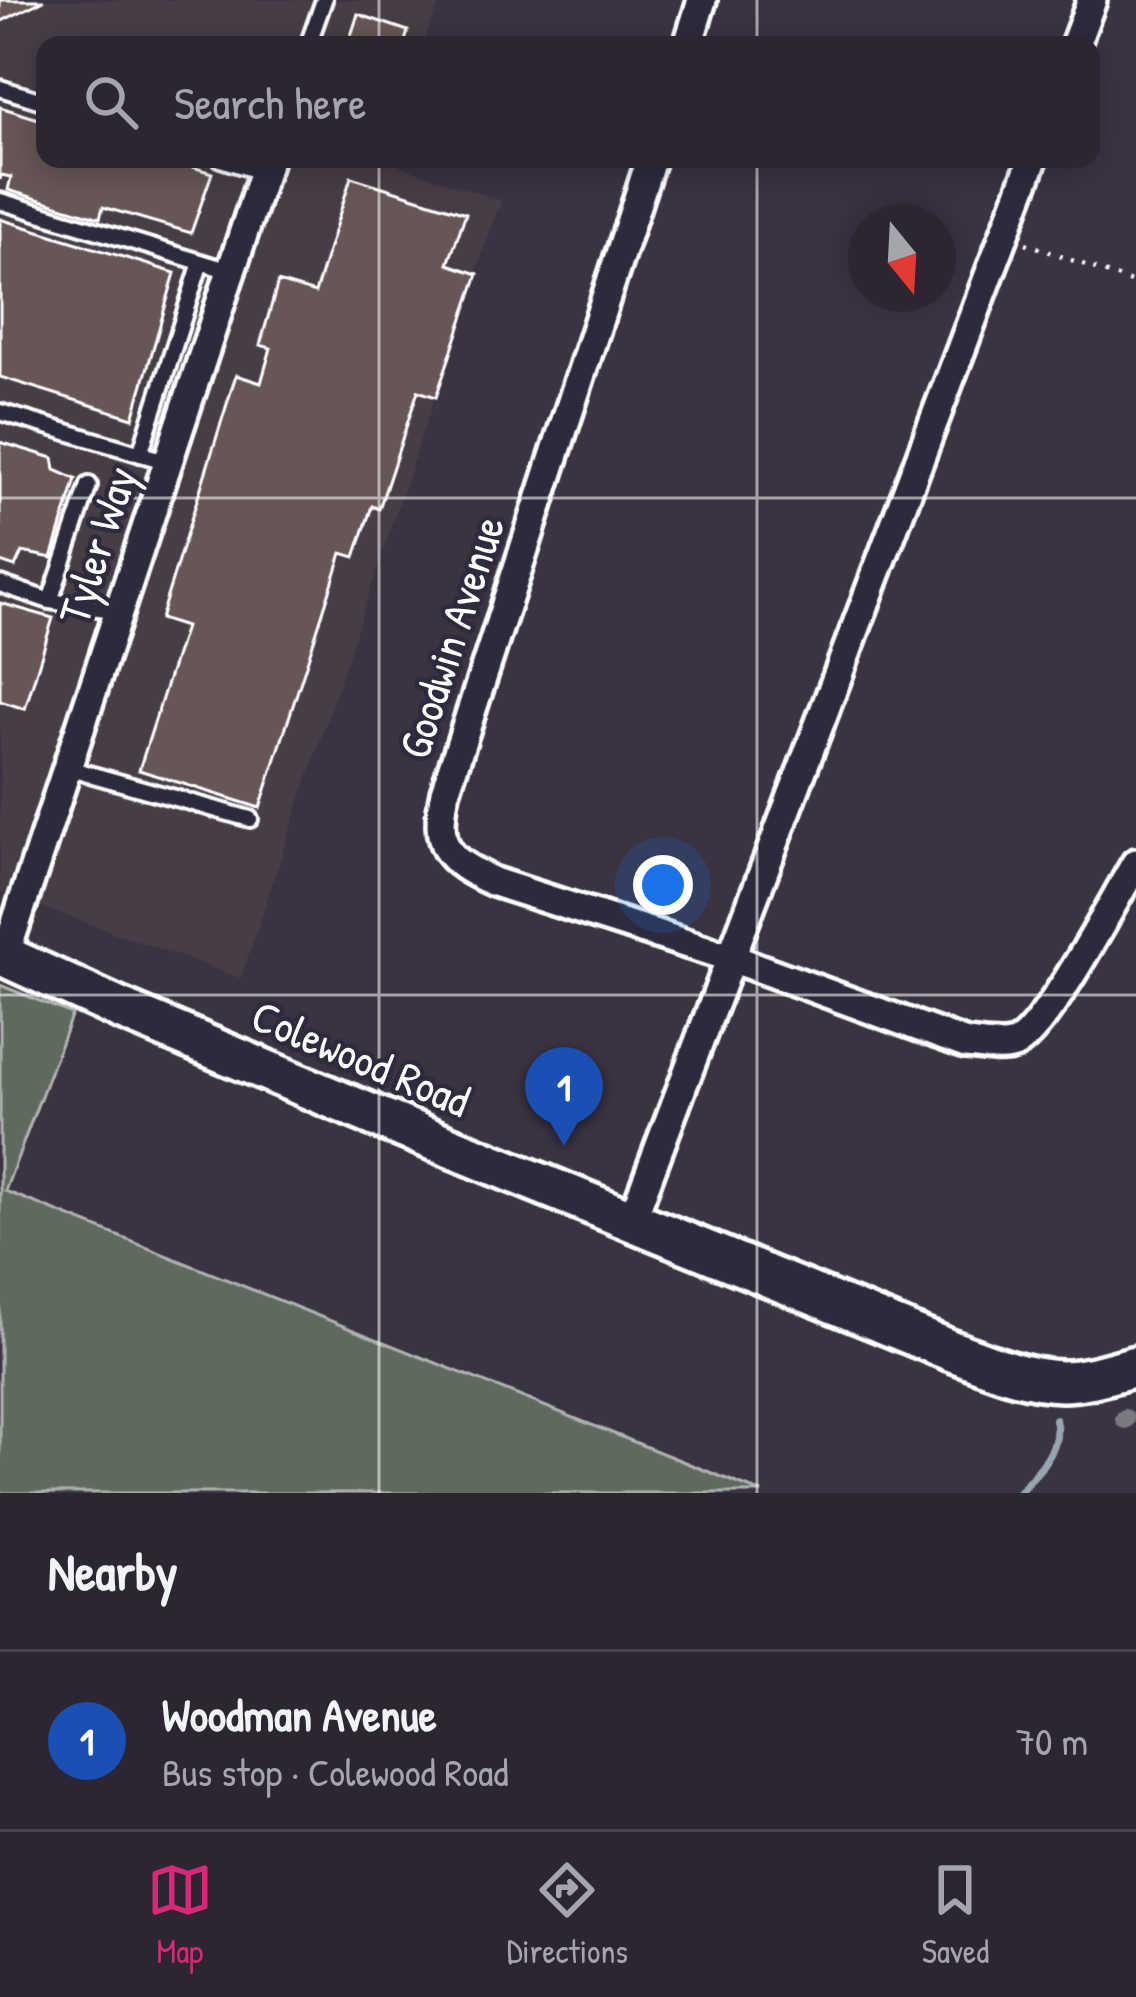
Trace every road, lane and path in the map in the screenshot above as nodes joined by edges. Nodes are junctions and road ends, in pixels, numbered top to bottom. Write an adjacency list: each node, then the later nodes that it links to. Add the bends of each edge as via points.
1 (324, 0): 4 (lane)
2 (702, 0): 5 (street)
3 (1092, 0): 6 (street)
4 (311, 36)
5 (691, 36)
6 (1078, 36)
7 (0, 88): 8 (lane)
8 (36, 99)
9 (265, 168): 15 (street, Tyler Way)
10 (648, 168): 30 (street, Goodwin Avenue, via 438,824 462,867 494,882)
11 (1030, 168): 13 (street)
12 (0, 201): 14 (lane)
13 (1004, 235): 16 (path); 30 (street)
14 (201, 262): 15 (lane); 17 (lane)
15 (231, 272): 18 (street, Tyler Way)
16 (1136, 284)
17 (161, 388): 18 (lane); 20 (lane)
18 (190, 397): 21 (street, Tyler Way)
19 (0, 412): 20 (lane)
20 (140, 454): 21 (lane)
21 (169, 462): 25 (street, Tyler Way)
22 (89, 485): 24 (lane)
23 (0, 584): 24 (lane)
24 (50, 601): 25 (lane)
25 (120, 611): 26 (street, Tyler Way)
26 (68, 768): 27 (lane); 29 (street, Tyler Way)
27 (250, 819)
28 (1136, 862): 30 (street, Goodwin Avenue, via 1055,1000 1014,1045 966,1043)
29 (2, 955): 31 (main road, Colewood Road)
30 (731, 958): 31 (street)
31 (631, 1222): 32 (main road, Colewood Road, via 1022,1376 1062,1381)
32 (1136, 1366)

